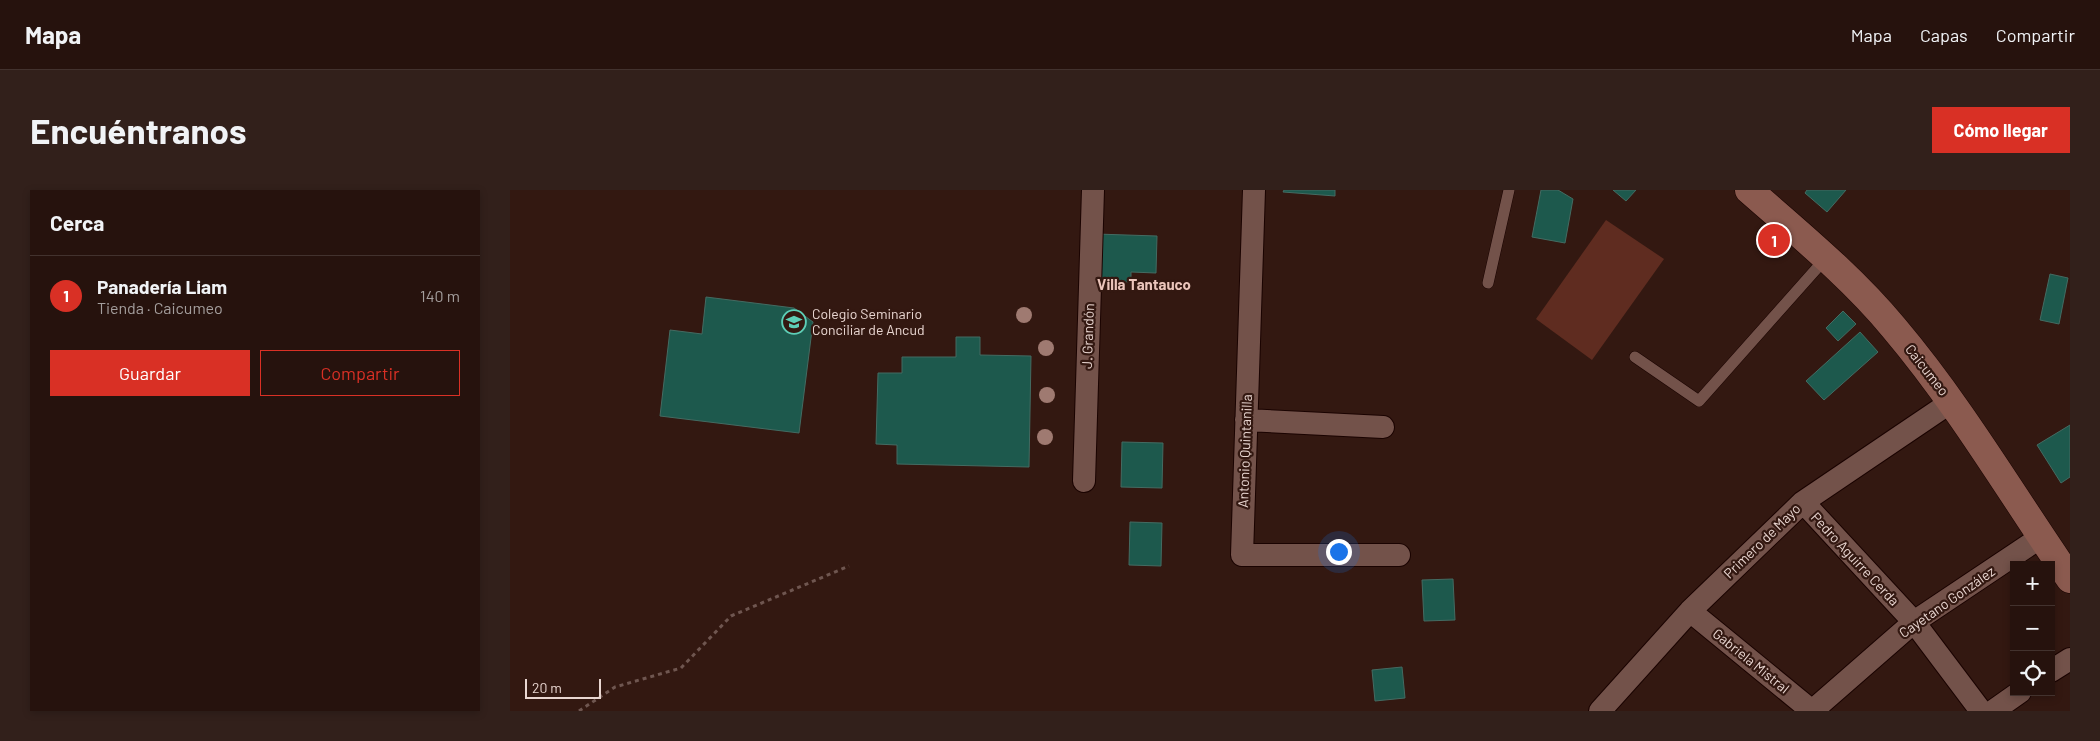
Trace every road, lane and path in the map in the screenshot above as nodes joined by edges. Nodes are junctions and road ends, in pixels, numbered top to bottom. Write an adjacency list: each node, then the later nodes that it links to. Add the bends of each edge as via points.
1 (1093, 190): 11 (street, J. Grandón)
2 (1254, 190): 9 (street, Antonio Quintanilla)
3 (1509, 190): 6 (lane)
4 (1749, 190): 5 (street, Caicumeo)
5 (1826, 258): 7 (lane, via 1699,401); 8 (street, Caicumeo, via 1894,327)
6 (1488, 283)
7 (1635, 357)
8 (1951, 402): 12 (street, Primero de Mayo); 13 (street, Caicumeo)
9 (1246, 420): 10 (street); 14 (street, Antonio Quintanilla, via 1242,555)
10 (1383, 427)
11 (1084, 481)
12 (1803, 502): 17 (street, Primero de Mayo); 18 (street, Pedro Aguirre Cerda)
13 (2041, 537): 16 (street, Caicumeo); 18 (street, Cayetano González)
14 (1399, 555)
15 (849, 566): 22 (path, via 731,616 681,668 615,688)
16 (2070, 579)
17 (1690, 611): 23 (street, Primero de Mayo); 24 (street, Gabriela Mistral)
18 (1914, 622): 24 (street, Cayetano González); 25 (street, Pedro Aguirre Cerda)
19 (2070, 659): 20 (street)
20 (2055, 668)
21 (2014, 696): 26 (street)
22 (580, 711)
23 (1600, 711)
24 (1812, 711)
25 (1981, 711)
26 (1993, 711)

